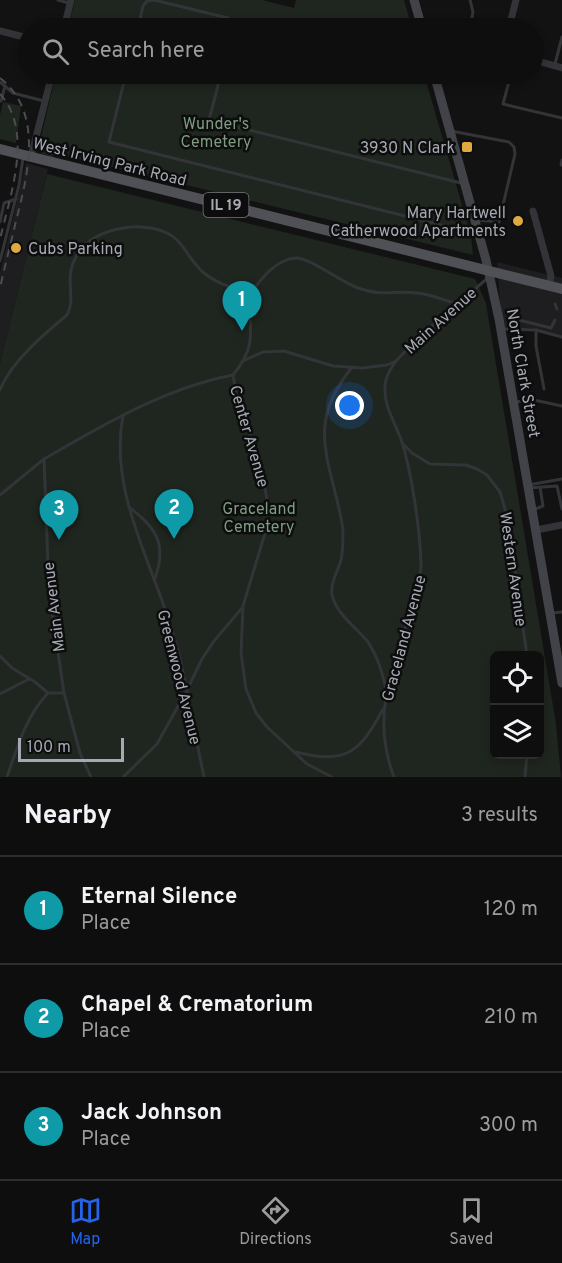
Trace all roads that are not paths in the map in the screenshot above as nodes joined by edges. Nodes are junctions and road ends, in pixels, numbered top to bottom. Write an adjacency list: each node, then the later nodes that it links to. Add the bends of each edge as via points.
1 (58, 0): 5 (lane)
2 (414, 0): 9 (main road)
3 (470, 0): 10 (lane)
4 (516, 0): 11 (street)
5 (71, 2): 6 (street)
6 (67, 18)
7 (140, 18): 8 (lane, via 143,6 154,0)
8 (228, 18)
9 (419, 18)
10 (472, 18)
11 (512, 18)
12 (0, 31): 13 (street)
13 (18, 36)
14 (562, 37): 15 (lane)
15 (558, 67)
16 (0, 82): 22 (lane)
17 (49, 84): 23 (street)
18 (124, 84): 36 (lane, via 109,142)
19 (218, 84): 31 (lane, via 209,120)
20 (437, 84): 26 (main road, North Clark Street)
21 (508, 84): 25 (lane, via 503,104)
22 (5, 86): 23 (lane, via 13,93); 24 (lane)
23 (45, 101): 28 (street)
24 (0, 102)
25 (562, 118)
26 (450, 131): 31 (main road, North Clark Street); 34 (lane, via 509,142 514,147 499,222)
27 (0, 149): 28 (main road, West Irving Park Road / IL 19)
28 (27, 156): 32 (lane); 38 (main road, West Irving Park Road / IL 19)
29 (562, 160): 30 (lane)
30 (561, 165)
31 (465, 184): 34 (main road, North Clark Street)
32 (15, 199): 35 (lane, via 4,204); 37 (lane)
33 (532, 212): 39 (street, via 551,276)
34 (475, 220): 36 (main road, North Clark Street)
35 (0, 222)
36 (479, 234): 38 (main road, North Clark Street)
37 (0, 261)
38 (491, 272): 39 (main road, West Irving Park Road / IL 19); 42 (lane, Main Avenue); 47 (main road, North Clark Street)
39 (549, 285): 40 (main road, West Irving Park Road / IL 19)
40 (562, 289)
41 (250, 294): 42 (lane, via 272,269 296,258 375,293 417,293); 50 (lane, via 251,336); 55 (lane, via 204,273 168,233 142,227 116,229 95,238 77,255 69,277 71,308 15,365)
42 (457, 304): 51 (lane, Main Avenue)
43 (555, 304): 44 (lane)
44 (557, 309)
45 (514, 315): 46 (lane, via 519,320 551,328)
46 (555, 320)
47 (501, 330): 48 (lane); 56 (main road, North Clark Street)
48 (536, 330): 49 (lane); 54 (lane)
49 (562, 337)
50 (245, 360): 52 (lane, Main Avenue, via 263,352 284,351 317,362); 53 (lane)
51 (396, 361): 52 (lane, Main Avenue, via 375,367); 59 (lane, Graceland Avenue, via 387,376 385,391)
52 (351, 367): 79 (lane, via 330,401 324,431 325,456 343,531 332,595 344,617 380,662)
53 (233, 375): 58 (lane, via 185,388); 71 (lane, Center Avenue, via 238,405 258,458 268,504 266,530)
54 (544, 389)
55 (0, 390)
56 (514, 402): 57 (lane, via 534,400); 62 (main road, North Clark Street)
57 (562, 406)
58 (123, 416): 60 (lane); 65 (lane, Greenwood Avenue, via 119,458)
59 (402, 443): 74 (lane, Western Avenue, via 430,464 477,469 500,492 508,519); 79 (lane, Graceland Avenue, via 422,566)
60 (44, 459): 64 (lane); 81 (lane, Main Avenue, via 50,591)
61 (562, 479): 62 (lane)
62 (528, 487): 63 (lane); 67 (main road, North Clark Street)
63 (540, 487): 66 (lane, via 557,486); 67 (lane, via 543,506)
64 (0, 495)
65 (130, 508): 70 (lane, Greenwood Avenue); 70 (lane, via 159,539 161,552)
66 (562, 509)
67 (532, 510): 69 (main road, North Clark Street)
68 (562, 525): 69 (street)
69 (536, 530): 73 (main road, North Clark Street)
70 (154, 580): 78 (lane, Greenwood Avenue)
71 (243, 606): 78 (lane, via 208,650); 84 (lane, Center Avenue, via 241,653 251,704 267,727)
72 (562, 612): 73 (lane)
73 (550, 613): 77 (main road, North Clark Street)
74 (526, 651)
75 (0, 656): 76 (lane)
76 (29, 679): 80 (lane); 82 (lane)
77 (562, 683)
78 (187, 690): 86 (lane, Greenwood Avenue); 89 (lane, via 157,744)
79 (386, 691): 83 (lane, Graceland Avenue)
80 (48, 693): 81 (lane); 87 (lane, via 26,726)
81 (64, 693): 88 (lane, Main Avenue, via 80,753)
82 (0, 694)
83 (384, 707): 84 (lane, via 371,731 353,751 332,757); 91 (lane, Graceland Avenue, via 385,743)
84 (293, 751): 90 (lane, Center Avenue, via 307,764)
85 (527, 759): 92 (lane)
86 (203, 776)
87 (7, 777)
88 (91, 777)
89 (123, 777)
90 (333, 777)
91 (394, 777)
92 (525, 777)

